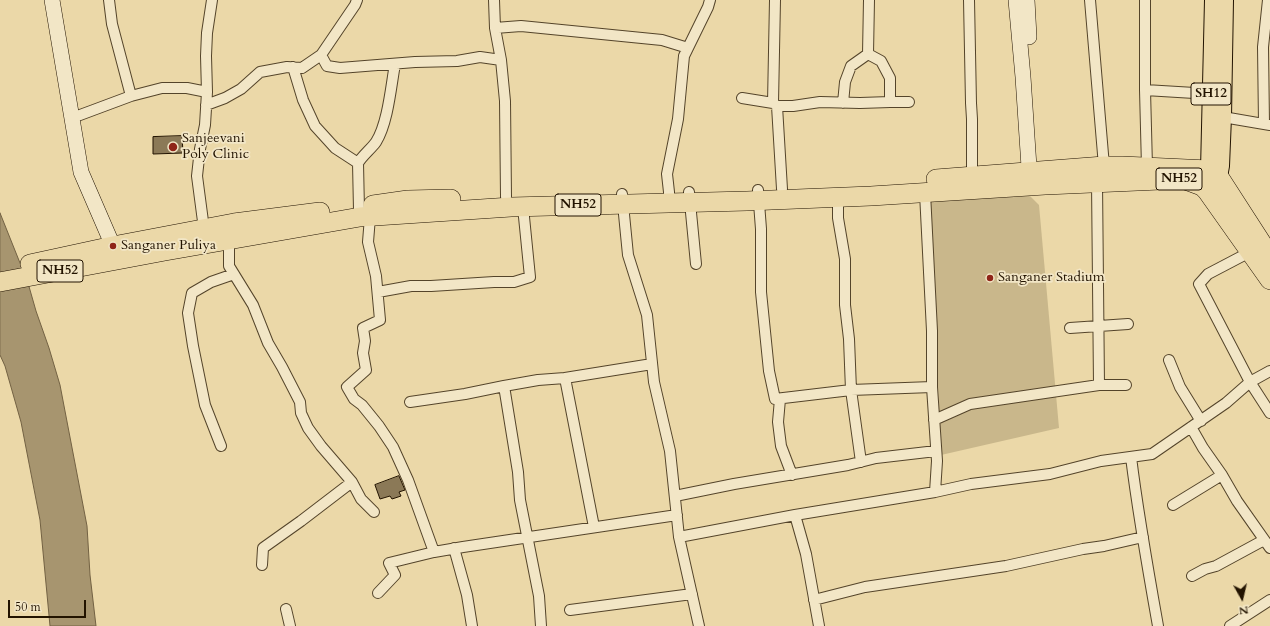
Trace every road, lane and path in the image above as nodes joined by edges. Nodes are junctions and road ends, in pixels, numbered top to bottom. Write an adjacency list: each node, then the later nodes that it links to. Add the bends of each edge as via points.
1 (52, 0): 36 (street)
2 (109, 0): 28 (street, via 112,24)
3 (212, 0): 26 (street, via 207,41)
4 (357, 0): 21 (street)
5 (494, 0): 17 (street)
6 (710, 0): 19 (street)
7 (775, 0): 33 (street)
8 (869, 0): 20 (street)
9 (969, 0): 41 (street)
10 (1016, 0): 42 (street)
11 (1027, 0): 42 (street)
12 (1090, 0): 40 (street)
13 (1145, 0): 25 (street)
14 (1213, 0): 27 (main road, SH12)
15 (1225, 0): 35 (main road)
16 (1268, 0): 18 (street)
17 (495, 28): 19 (street, via 521,26 662,40); 22 (street)
18 (1266, 47): 37 (street)
19 (688, 48): 49 (street, via 684,56 678,119 667,174)
20 (868, 54): 30 (street, via 881,61 890,78); 32 (street, via 851,66 845,82)
21 (322, 55): 23 (street, via 327,66 340,68); 24 (street, via 302,68)
22 (501, 60): 23 (street, via 480,58); 47 (street, via 505,101)
23 (395, 64): 38 (street, via 382,126 376,142)
24 (293, 67): 34 (street, via 260,72 241,89); 38 (street, via 303,100 315,126 335,148)
25 (1145, 90): 27 (street); 39 (street)
26 (208, 92): 28 (street, via 187,88 162,88); 34 (street)
27 (1211, 94): 43 (main road, SH12)
28 (131, 96): 36 (street)
29 (742, 98): 33 (street)
30 (890, 102): 31 (street); 32 (street)
31 (909, 102)
32 (843, 103): 33 (street, via 820,102 793,106)
33 (775, 104): 44 (street)
34 (206, 105): 54 (street, via 197,176)
35 (1223, 117): 37 (street); 43 (main road)
36 (72, 118): 57 (street, via 81,172)
37 (1267, 125)
38 (358, 163): 53 (street)
39 (1147, 167): 40 (highway, NH52); 43 (highway, NH52)
40 (1100, 174): 42 (highway, NH52); 43 (highway, NH52); 65 (street)
41 (972, 176): 42 (highway, NH52); 44 (highway, NH52)
42 (1034, 178): 45 (highway, NH52)
43 (1209, 181): 56 (highway, NH52)
44 (782, 189): 46 (highway, NH52)
45 (925, 192): 50 (highway, NH52); 75 (street, via 932,331)
46 (758, 195): 48 (highway, NH52); 50 (highway, NH52); 77 (street, via 762,235 761,292 769,371 775,399)
47 (506, 197): 51 (highway, NH52); 53 (highway, NH52, via 408,200)
48 (689, 197): 49 (highway, NH52); 58 (street)
49 (669, 198): 51 (highway, NH52)
50 (838, 198): 76 (street)
51 (622, 199): 52 (highway, NH52); 68 (street, via 628,255 647,315)
52 (523, 207): 53 (highway, NH52); 63 (street, via 530,277 514,282 411,286)
53 (363, 211): 54 (highway, NH52, via 234,223); 55 (highway, NH52, via 360,218); 63 (street)
54 (204, 229): 57 (highway, NH52)
55 (229, 240): 57 (highway, NH52); 60 (street, via 229,266)
56 (1263, 250): 61 (highway, NH52); 71 (street, via 1208,274 1199,284)
57 (117, 253): 59 (highway, NH52); 62 (highway, NH52)
58 (696, 264)
59 (0, 270)
60 (234, 274): 83 (street, via 211,282 192,293 188,313 205,404); 89 (street, via 253,306 268,343 300,402 301,413 308,428)
61 (1270, 280)
62 (0, 282)
63 (378, 292): 102 (street, via 380,320 363,328 366,370 347,387 393,446)
64 (1128, 324): 65 (street)
65 (1098, 325): 66 (street); 72 (street)
66 (1070, 328)
67 (1169, 360): 81 (street, via 1180,387)
68 (652, 364): 70 (street); 91 (street, via 670,451)
69 (1270, 370): 71 (street)
70 (565, 378): 74 (street); 96 (street)
71 (1250, 382): 79 (street); 81 (street)
72 (1099, 385): 73 (street); 80 (street, via 970,404)
73 (1126, 385)
74 (504, 386): 78 (street); 97 (street)
75 (932, 387): 76 (street); 80 (street)
76 (851, 390): 77 (street); 86 (street)
77 (780, 399): 87 (street, via 778,422 781,446)
78 (410, 402)
79 (1270, 413)
80 (934, 420): 84 (street)
81 (1201, 421): 82 (street)
82 (1192, 427): 85 (street, via 1152,454); 88 (street)
83 (222, 446)
84 (936, 451): 86 (street); 90 (street)
85 (1131, 457): 90 (street, via 1101,461 1050,474 971,484); 99 (street)
86 (861, 462): 87 (street)
87 (792, 475): 91 (street)
88 (1222, 475): 92 (street); 100 (street)
89 (352, 482): 93 (street, via 361,499); 103 (street, via 263,548)
90 (935, 492): 95 (street)
91 (675, 496): 94 (street)
92 (1173, 505)
93 (374, 512)
94 (677, 515): 96 (street); 98 (street)
95 (795, 515): 98 (street); 107 (street, via 806,554)
96 (594, 527): 97 (street)
97 (527, 537): 101 (street); 113 (street)
98 (679, 537): 106 (street)
99 (1143, 537): 107 (street, via 1006,566 865,588); 116 (street)
100 (1267, 544): 104 (street)
101 (454, 548): 102 (street); 112 (street, via 467,595)
102 (434, 552): 105 (street, via 389,563 395,575)
103 (262, 565)
104 (1192, 576)
105 (378, 593)
106 (692, 594): 110 (street); 114 (street)
107 (814, 600): 115 (street)
108 (1270, 600): 117 (street)
109 (286, 609): 111 (street)
110 (570, 610)
111 (290, 626)
112 (472, 626)
113 (541, 626)
114 (699, 626)
115 (819, 626)
116 (1158, 626)
117 (1230, 626)

